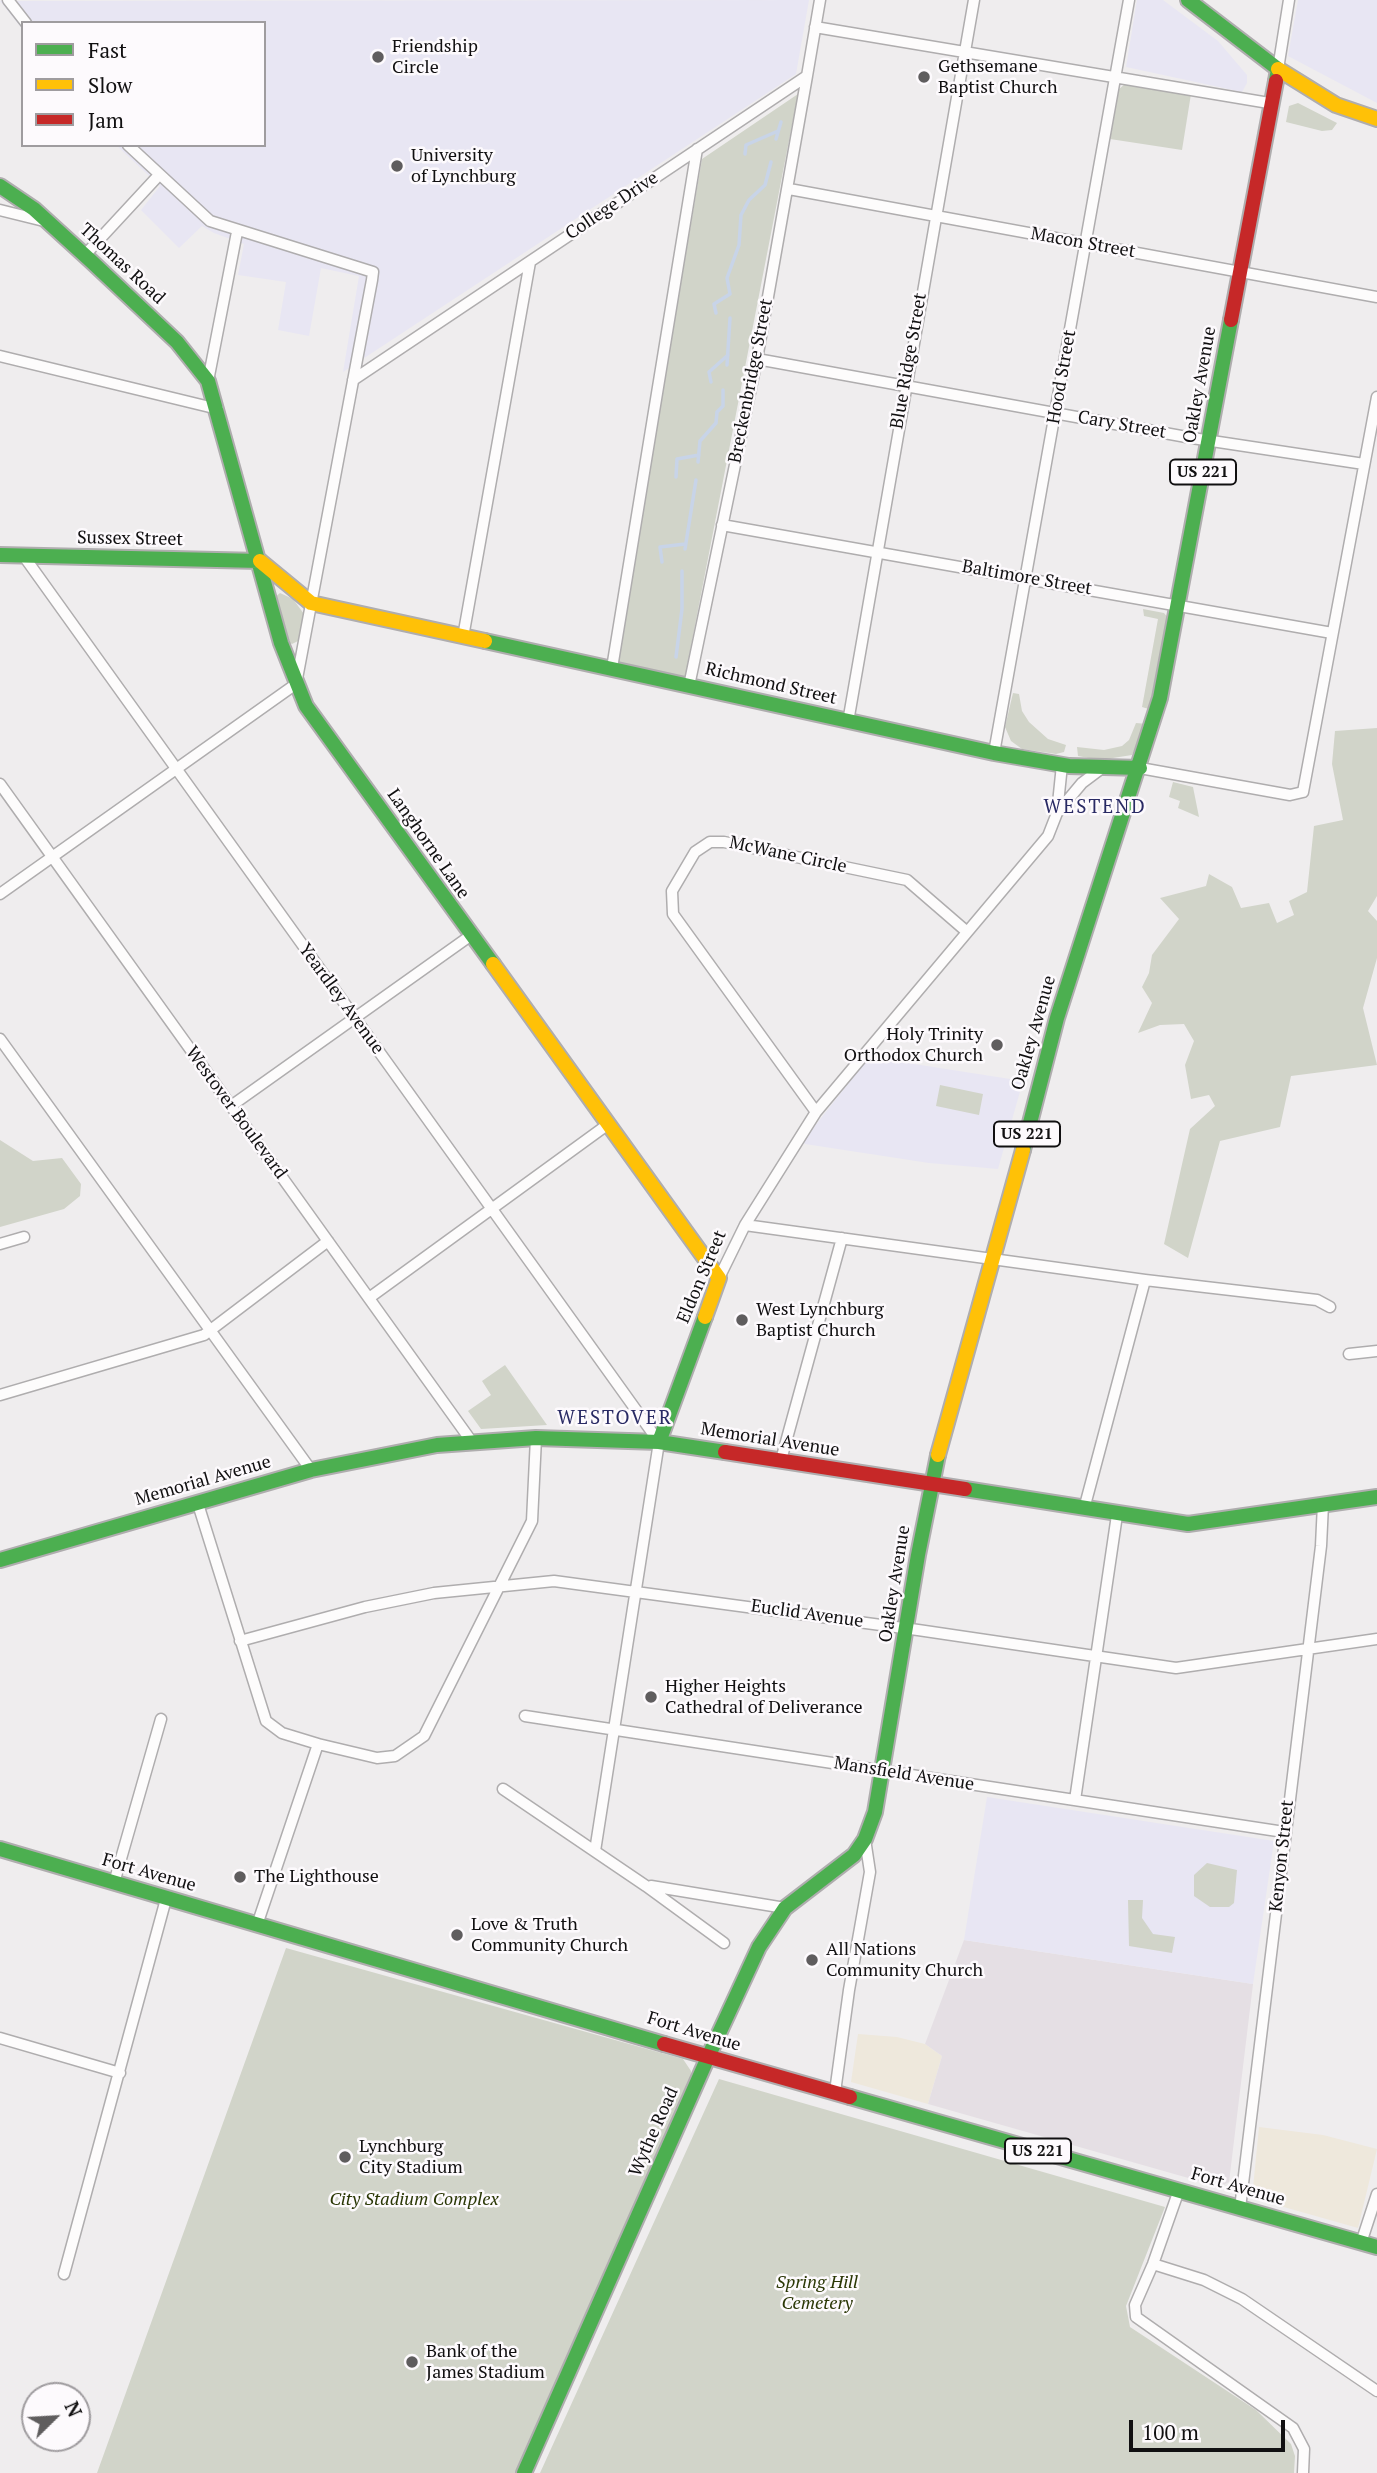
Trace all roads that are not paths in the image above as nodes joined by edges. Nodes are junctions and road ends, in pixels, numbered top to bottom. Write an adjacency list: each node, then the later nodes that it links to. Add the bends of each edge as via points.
1 (8, 0): 7 (street)
2 (820, 0): 8 (street)
3 (974, 0): 9 (street, Blue Ridge Street)
4 (1129, 0): 12 (street, Hood Street)
5 (1188, 0): 10 (main road)
6 (1289, 0): 10 (street)
7 (24, 21)
8 (815, 27): 9 (street); 11 (street)
9 (965, 51): 12 (street); 21 (street, Blue Ridge Street)
10 (1278, 69): 13 (main road, Oakley Avenue / US 221); 14 (main road, via 1336,105)
11 (807, 76): 16 (street, College Drive); 19 (street, Breckenbridge Street)
12 (1115, 77): 13 (street); 24 (street, Hood Street)
13 (1269, 103): 27 (main road, Oakley Avenue / US 221)
14 (1377, 119)
15 (130, 147): 17 (street)
16 (697, 149): 26 (street, College Drive); 49 (street)
17 (159, 176): 23 (street, via 210,221); 25 (street)
18 (0, 186): 22 (main road, Thomas Road)
19 (789, 189): 21 (street, Macon Street); 30 (street, Breckenbridge Street)
20 (0, 210): 22 (street)
21 (935, 216): 24 (street, Macon Street); 33 (street, Blue Ridge Street)
22 (47, 222): 25 (main road, Thomas Road)
23 (237, 232): 31 (street, via 373,272); 32 (street)
24 (1086, 243): 27 (street, Macon Street); 36 (street, Hood Street)
25 (85, 256): 32 (main road, Thomas Road, via 177,342)
26 (530, 262): 31 (street, College Drive); 48 (street)
27 (1240, 271): 28 (street, Macon Street); 37 (main road, Oakley Avenue / US 221)
28 (1377, 297)
29 (0, 356): 35 (street)
30 (757, 359): 33 (street, Cary Street); 39 (street, Breckenbridge Street)
31 (353, 380): 45 (street)
32 (208, 381): 35 (main road, Langhorne Lane)
33 (904, 385): 36 (street, Cary Street); 40 (street, Blue Ridge Street)
34 (1377, 397): 38 (street)
35 (218, 409): 43 (main road, Langhorne Lane)
36 (1055, 413): 37 (street, Cary Street); 44 (street, Hood Street)
37 (1210, 439): 38 (street, Cary Street); 46 (main road, Oakley Avenue / US 221)
38 (1364, 464): 47 (street)
39 (722, 525): 40 (street, Baltimore Street); 51 (street, Breckenbridge Street)
40 (877, 552): 44 (street, Baltimore Street); 52 (street, Blue Ridge Street)
41 (0, 555): 42 (main road, Sussex Street)
42 (23, 555): 43 (main road, Sussex Street); 57 (street, Yeardley Avenue)
43 (260, 561): 45 (main road, Richmond Street); 50 (main road, Langhorne Lane)
44 (1025, 578): 46 (street, Baltimore Street); 53 (street, Hood Street)
45 (311, 603): 48 (main road, Richmond Street); 50 (street)
46 (1179, 605): 47 (street, Baltimore Street); 56 (main road, Oakley Avenue / US 221)
47 (1332, 633): 56 (street, Richmond Street, via 1303,792 1290,795)
48 (463, 637): 49 (main road, Richmond Street)
49 (611, 668): 51 (main road, Richmond Street)
50 (296, 684): 57 (street); 63 (main road, Langhorne Lane, via 306,706)
51 (689, 686): 52 (main road, Richmond Street)
52 (848, 722): 53 (main road, Richmond Street)
53 (993, 753): 54 (main road, Richmond Street)
54 (1062, 765): 55 (main road, Richmond Street); 59 (street, Eldon Street)
55 (1102, 768): 56 (main road, Richmond Street); 59 (street, Eldon Street, via 1082,783)
56 (1140, 768): 75 (main road, Oakley Avenue / US 221, via 1057,1018)
57 (176, 769): 60 (street); 64 (street, Yeardley Avenue)
58 (0, 784): 60 (street, Westover Boulevard)
59 (1057, 813): 62 (street, Eldon Street, via 1048,836)
60 (53, 857): 61 (street); 66 (street, Westover Boulevard)
61 (0, 894)
62 (966, 931): 67 (street, Eldon Street); 67 (street, McWane Circle, via 907,880 724,842 710,842 695,852 672,891 673,914)
63 (470, 936): 64 (street); 68 (main road, Langhorne Lane)
64 (355, 1019): 66 (street); 69 (street, Yeardley Avenue)
65 (0, 1039): 80 (street)
66 (230, 1106): 73 (street, Westover Boulevard)
67 (816, 1112): 70 (street, Eldon Street)
68 (607, 1125): 69 (street); 76 (main road, Langhorne Lane)
69 (491, 1210): 78 (street); 86 (street, Yeardley Avenue)
70 (745, 1225): 72 (street); 76 (street, Eldon Street)
71 (24, 1237): 74 (street)
72 (842, 1238): 75 (street); 87 (street)
73 (328, 1241): 78 (street, Westover Boulevard); 80 (street)
74 (0, 1244)
75 (994, 1258): 77 (street); 89 (main road, Oakley Avenue / US 221)
76 (719, 1278): 86 (main road, Eldon Street)
77 (1145, 1280): 79 (street, via 1317,1300); 93 (street)
78 (369, 1298): 85 (street, Westover Boulevard)
79 (1330, 1307)
80 (210, 1330): 83 (street); 88 (street)
81 (1377, 1351): 82 (street)
82 (1349, 1354)
83 (0, 1395)
84 (536, 1438): 85 (main road, Memorial Avenue); 86 (main road, Memorial Avenue); 96 (street, via 532,1521)
85 (472, 1442): 88 (main road, Memorial Avenue, via 388,1453)
86 (659, 1442): 87 (main road, Memorial Avenue); 97 (street, Eldon Street)
87 (781, 1460): 89 (main road, Memorial Avenue)
88 (311, 1470): 91 (main road, Memorial Avenue)
89 (931, 1486): 93 (main road, Memorial Avenue); 98 (main road, Oakley Avenue / US 221)
90 (1377, 1497): 92 (main road, Memorial Avenue)
91 (198, 1504): 95 (main road, Memorial Avenue); 100 (street)
92 (1323, 1504): 94 (main road, Memorial Avenue, via 1188,1524); 101 (street, Kenyon Street)
93 (1083, 1509): 94 (main road, Memorial Avenue)
94 (1117, 1515): 102 (street)
95 (1, 1557)
96 (501, 1586): 97 (street, Euclid Avenue, via 554,1581); 100 (street, Euclid Avenue, via 365,1607); 106 (street, via 424,1736 411,1748 377,1758)
97 (635, 1590): 98 (street, Euclid Avenue); 105 (street, Eldon Street)
98 (907, 1628): 102 (street, Euclid Avenue); 107 (main road, Oakley Avenue / US 221)
99 (1377, 1639): 101 (street, Euclid Avenue)
100 (240, 1641): 106 (street, via 266,1721 282,1733)
101 (1307, 1649): 102 (street, Euclid Avenue, via 1176,1668); 110 (street, Kenyon Street)
102 (1097, 1655): 109 (street)
103 (525, 1716): 105 (street, Mansfield Avenue)
104 (161, 1719): 114 (street)
105 (614, 1729): 107 (street, Mansfield Avenue); 113 (street, Eldon Street)
106 (318, 1744): 118 (street)
107 (884, 1770): 109 (street, Mansfield Avenue); 111 (main road, Oakley Avenue / US 221)
108 (503, 1788): 113 (street)
109 (1075, 1800): 110 (street, Mansfield Avenue)
110 (1284, 1832): 126 (street, Kenyon Street)
111 (865, 1839): 117 (main road, Wythe Road / US 221, via 839,1868); 123 (street, Oakley Avenue, via 870,1860)
112 (0, 1849): 114 (main road, Fort Avenue)
113 (595, 1851): 115 (street)
114 (114, 1883): 116 (main road, Fort Avenue)
115 (646, 1886): 117 (street); 119 (street)
116 (166, 1899): 118 (main road, Fort Avenue); 122 (street)
117 (785, 1908): 121 (main road, Wythe Road / US 221, via 760,1947)
118 (257, 1925): 121 (main road, Fort Avenue)
119 (724, 1943)
120 (0, 2038): 122 (street)
121 (709, 2055): 123 (main road, Fort Avenue / US 221); 132 (main road, Wythe Road)
122 (120, 2073): 130 (street)
123 (835, 2092): 124 (main road, Fort Avenue / US 221)
124 (1179, 2190): 126 (main road, Fort Avenue / US 221); 129 (street)
125 (1377, 2194): 127 (street)
126 (1240, 2207): 127 (main road, Fort Avenue / US 221)
127 (1361, 2243): 128 (main road, Fort Avenue / US 221)
128 (1377, 2247)
129 (1153, 2264): 131 (street, via 1204,2280 1242,2300); 133 (street, via 1135,2305 1138,2319 1293,2428 1304,2449)
130 (64, 2274)
131 (1377, 2391)
132 (524, 2473)
133 (1303, 2473)

